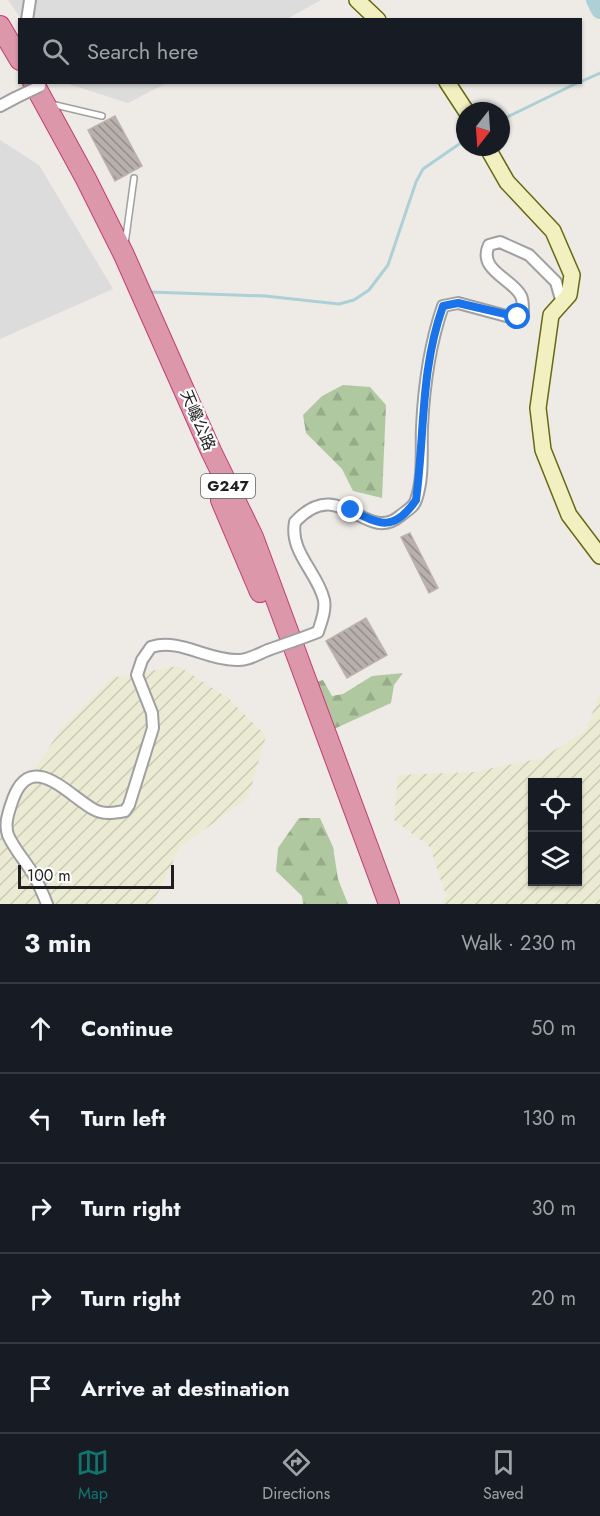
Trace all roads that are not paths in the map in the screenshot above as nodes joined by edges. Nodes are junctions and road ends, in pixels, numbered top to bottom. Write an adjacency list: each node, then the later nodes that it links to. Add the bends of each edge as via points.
1 (30, 0): 3 (street)
2 (357, 0): 4 (street)
3 (27, 18)
4 (376, 18)
5 (0, 26): 7 (highway)
6 (0, 41): 8 (highway)
7 (18, 57)
8 (18, 71)
9 (448, 84): 11 (street)
10 (34, 89): 12 (street); 13 (lane); 16 (highway, 天巉公路 / G247); 20 (highway, 天巉公路 / G247, via 160,355 272,622)
11 (460, 102)
12 (0, 106)
13 (102, 116)
14 (492, 156): 17 (street, via 507,182 554,231 572,275 569,295)
15 (134, 178): 16 (lane)
16 (124, 255): 21 (highway, 天巉公路 / G247, via 253,537)
17 (562, 303): 18 (street, via 551,315 538,408 543,450 569,515); 19 (street, bridge, via 556,282 529,255 500,242 489,245 487,260 521,296 523,311 518,317 510,317 458,303 443,306 432,337 424,387 419,476 412,507 394,521 378,524 351,510 320,504 306,510 295,522 297,546 323,598 318,632 240,661 209,657 173,643 152,647 137,675 152,713 153,728 125,811 110,814 94,810 64,787 36,775 28,777 17,789 6,818 8,835)
18 (600, 556)
19 (47, 904)
20 (376, 904)
21 (389, 904)

